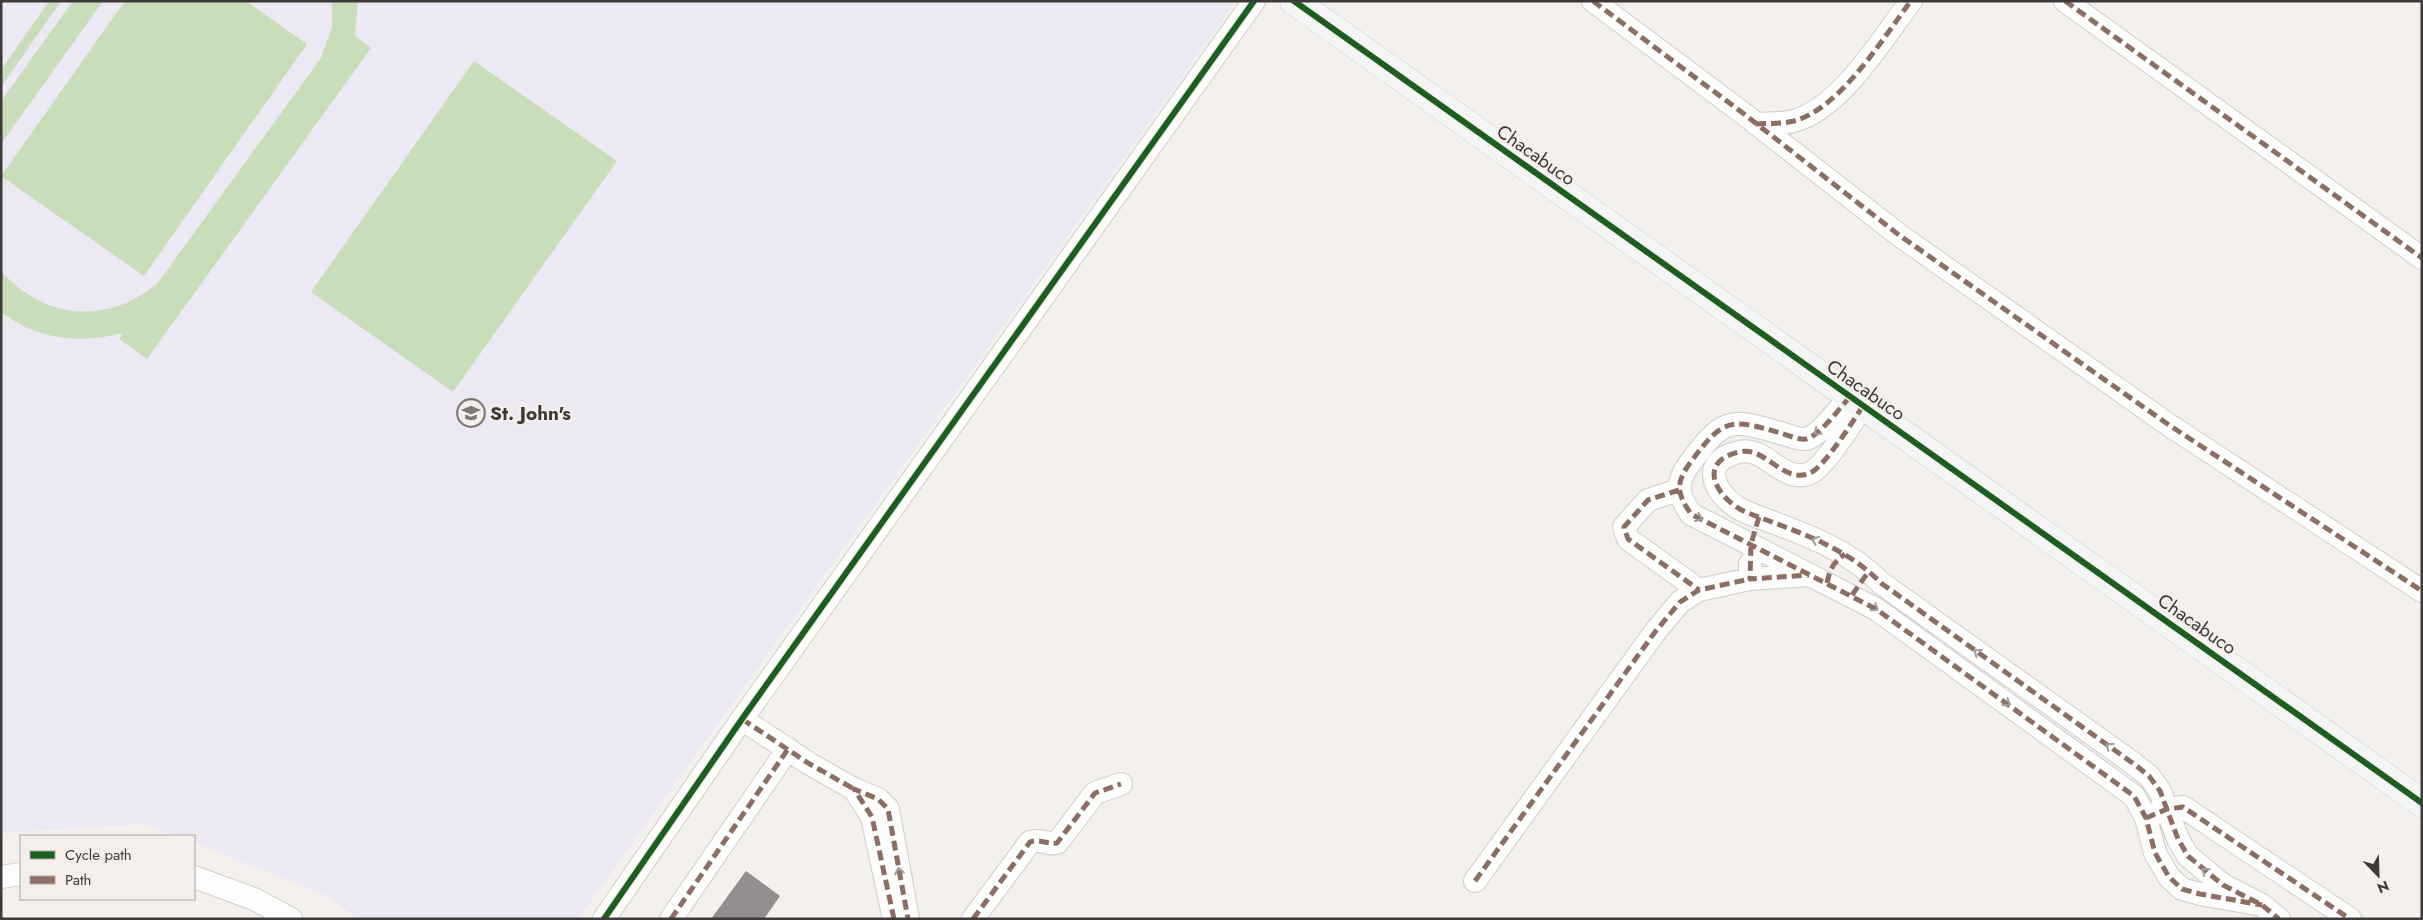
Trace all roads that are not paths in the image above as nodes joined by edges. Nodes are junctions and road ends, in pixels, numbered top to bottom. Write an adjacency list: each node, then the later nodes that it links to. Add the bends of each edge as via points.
1 (1254, 1): 19 (street)
2 (1294, 1): 8 (street, Chacabuco)
3 (1911, 1): 6 (street, via 1846,87 1828,102 1795,120)
4 (2065, 1): 7 (street)
5 (1602, 4): 6 (street)
6 (1756, 124): 17 (street, via 1899,235 2169,425)
7 (2422, 258)
8 (1857, 401): 9 (street, one-way to 9, via 1806,439 1747,423 1726,426 1712,433 1682,474); 10 (street, via 1824,460 1812,472 1798,475 1786,472 1756,454 1743,451 1720,460 1714,469 1715,480 1724,499); 23 (street, Chacabuco)
9 (1679, 490): 11 (street, one-way to 11, via 1682,502 1691,514); 16 (street, via 1648,500 1624,527 1628,539)
10 (1759, 517): 11 (street); 12 (street, one-way to 10)
11 (1751, 544): 14 (street); 15 (street)
12 (1846, 554): 13 (street); 15 (street)
13 (1869, 571): 18 (street); 24 (street, one-way to 13, via 2160,791 2149,776 1881,583)
14 (1750, 579): 15 (street); 16 (street)
15 (1819, 579): 18 (street)
16 (1698, 590): 28 (street, via 1680,602 1655,632)
17 (2422, 591)
18 (1852, 595): 24 (street, one-way to 24, via 1876,608)
19 (742, 719): 20 (street); 31 (street)
20 (788, 749): 22 (street); 32 (street)
21 (1121, 784): 35 (street, via 1095,793 1057,842 1030,842)
22 (854, 789): 33 (street, via 872,817); 34 (street, one-way to 22, via 888,809 878,799)
23 (2422, 803)
24 (2157, 813): 29 (street, via 2155,853 2169,877 2182,889); 36 (street, via 2183,807)
25 (20, 874): 26 (street)
26 (1, 877)
27 (195, 878): 30 (street, via 254,899)
28 (1475, 881)
29 (2270, 912)
30 (291, 919)
31 (604, 919)
32 (671, 919)
33 (894, 919)
34 (908, 919)
35 (973, 919)
36 (2350, 919)

